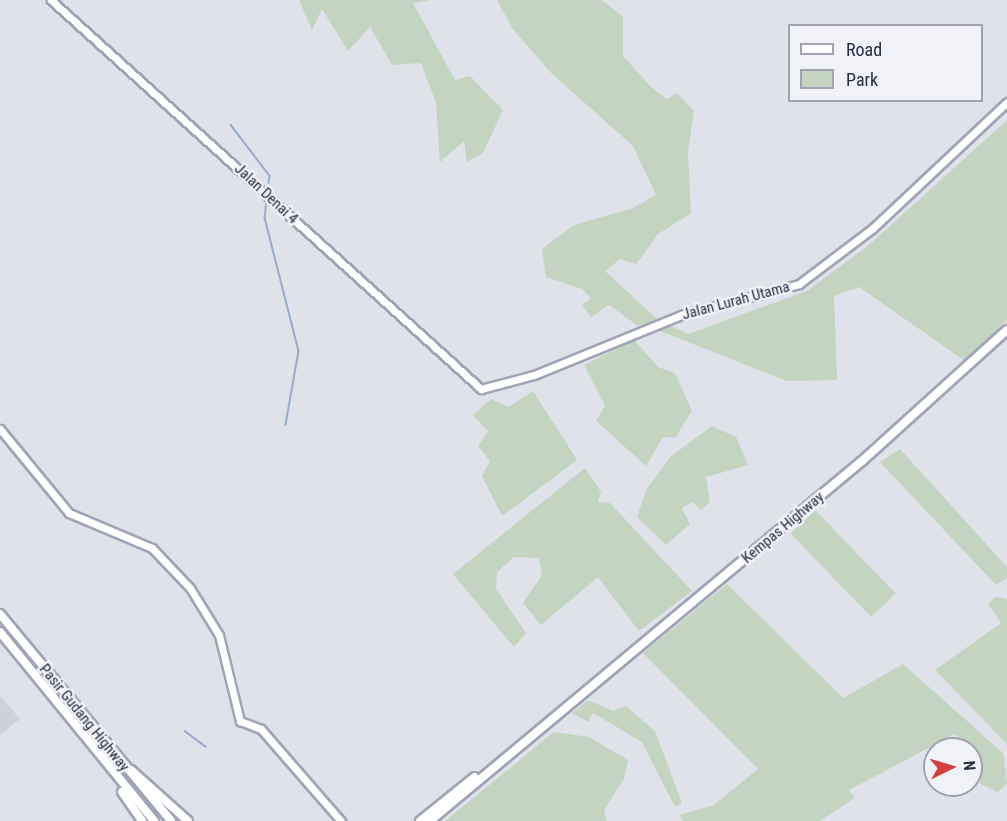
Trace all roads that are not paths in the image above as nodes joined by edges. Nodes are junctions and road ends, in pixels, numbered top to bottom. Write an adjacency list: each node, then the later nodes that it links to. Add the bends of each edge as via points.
1 (51, 0): 4 (street, Jalan Denai 4)
2 (1007, 102): 4 (street, Jalan Lurah Utama, via 873,228 799,284 681,315 534,375)
3 (1007, 330): 8 (main road, Kempas Highway, via 862,461)
4 (481, 389)
5 (0, 429): 15 (street, via 69,513 152,548 190,588 229,663 240,721 261,729)
6 (0, 614): 9 (highway, Pasir Gudang Highway)
7 (0, 632): 10 (highway, Pasir Gudang Highway)
8 (552, 718): 16 (main road, Kempas Highway); 17 (main road, Kempas Highway)
9 (111, 752): 13 (highway, Pasir Gudang Highway); 14 (highway)
10 (97, 757): 11 (highway); 12 (highway, Pasir Gudang Highway)
11 (142, 821)
12 (154, 821)
13 (171, 821)
14 (188, 821)
15 (341, 821)
16 (420, 821)
17 (430, 821)

